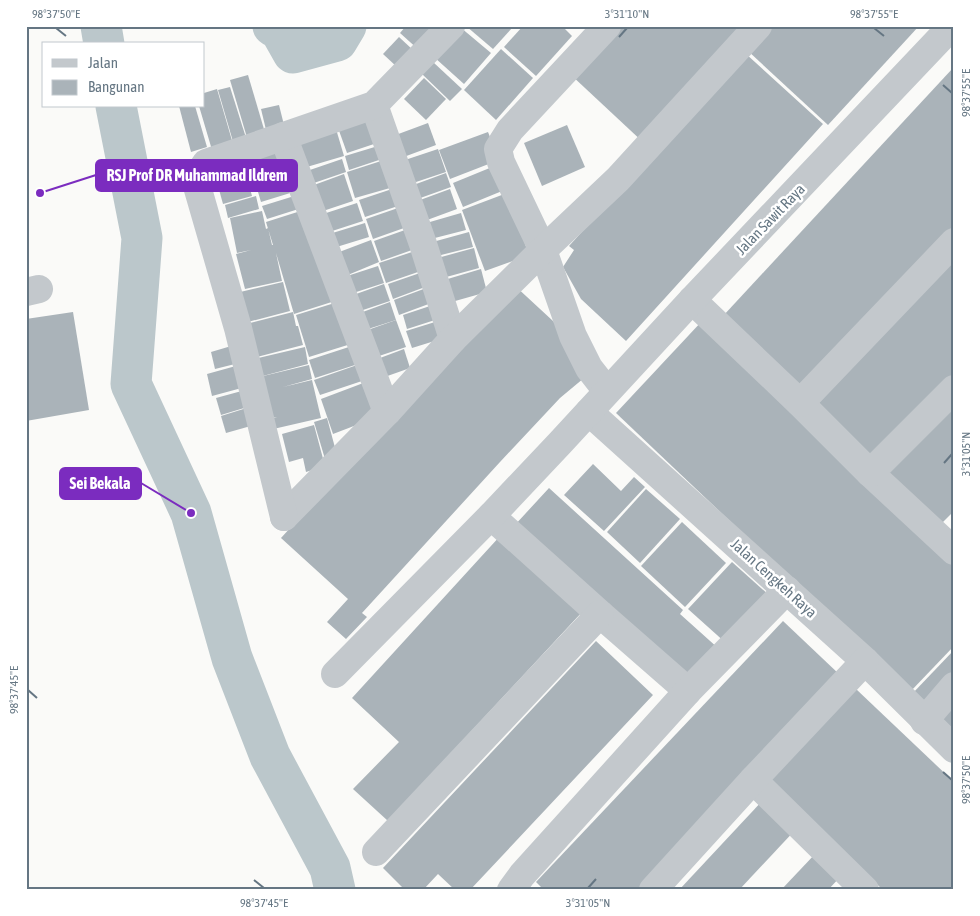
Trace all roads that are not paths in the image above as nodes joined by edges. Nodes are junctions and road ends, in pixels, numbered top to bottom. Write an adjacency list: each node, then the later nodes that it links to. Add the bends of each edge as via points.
1 (451, 26): 5 (street)
2 (607, 26): 8 (street, via 510,130 498,149 501,162)
3 (758, 26): 8 (street, via 618,179)
4 (950, 37): 9 (street, Jalan Sawit Raya)
5 (374, 105): 6 (street); 10 (street)
6 (283, 136): 14 (street); 14 (street, via 206,163 196,178 238,328 284,516)
7 (954, 242): 13 (street)
8 (543, 250): 10 (street); 12 (street, via 573,336 589,368)
9 (692, 300): 12 (street, Jalan Sawit Raya); 13 (street)
10 (453, 339): 14 (street)
11 (954, 389): 16 (street)
12 (608, 391): 15 (street, Jalan Sawit Raya)
13 (800, 402): 16 (street)
14 (387, 412)
15 (589, 412): 17 (street, Jalan Sawit Raya); 19 (street, Jalan Cengkeh Raya)
16 (870, 474): 18 (street)
17 (491, 516): 20 (street); 22 (street, Jalan Sawit Raya)
18 (949, 537)
19 (787, 590): 21 (street, Jalan Cengkeh Raya); 24 (street)
20 (600, 614): 24 (street); 28 (street)
21 (865, 661): 25 (street, Jalan Cengkeh Raya); 27 (street)
22 (335, 674)
23 (954, 686): 25 (street)
24 (688, 691): 30 (street)
25 (924, 721): 26 (street, Jalan Cengkeh Raya)
26 (954, 749)
27 (753, 780): 29 (street); 31 (street)
28 (376, 852)
29 (848, 884)
30 (524, 885)
31 (653, 890)

